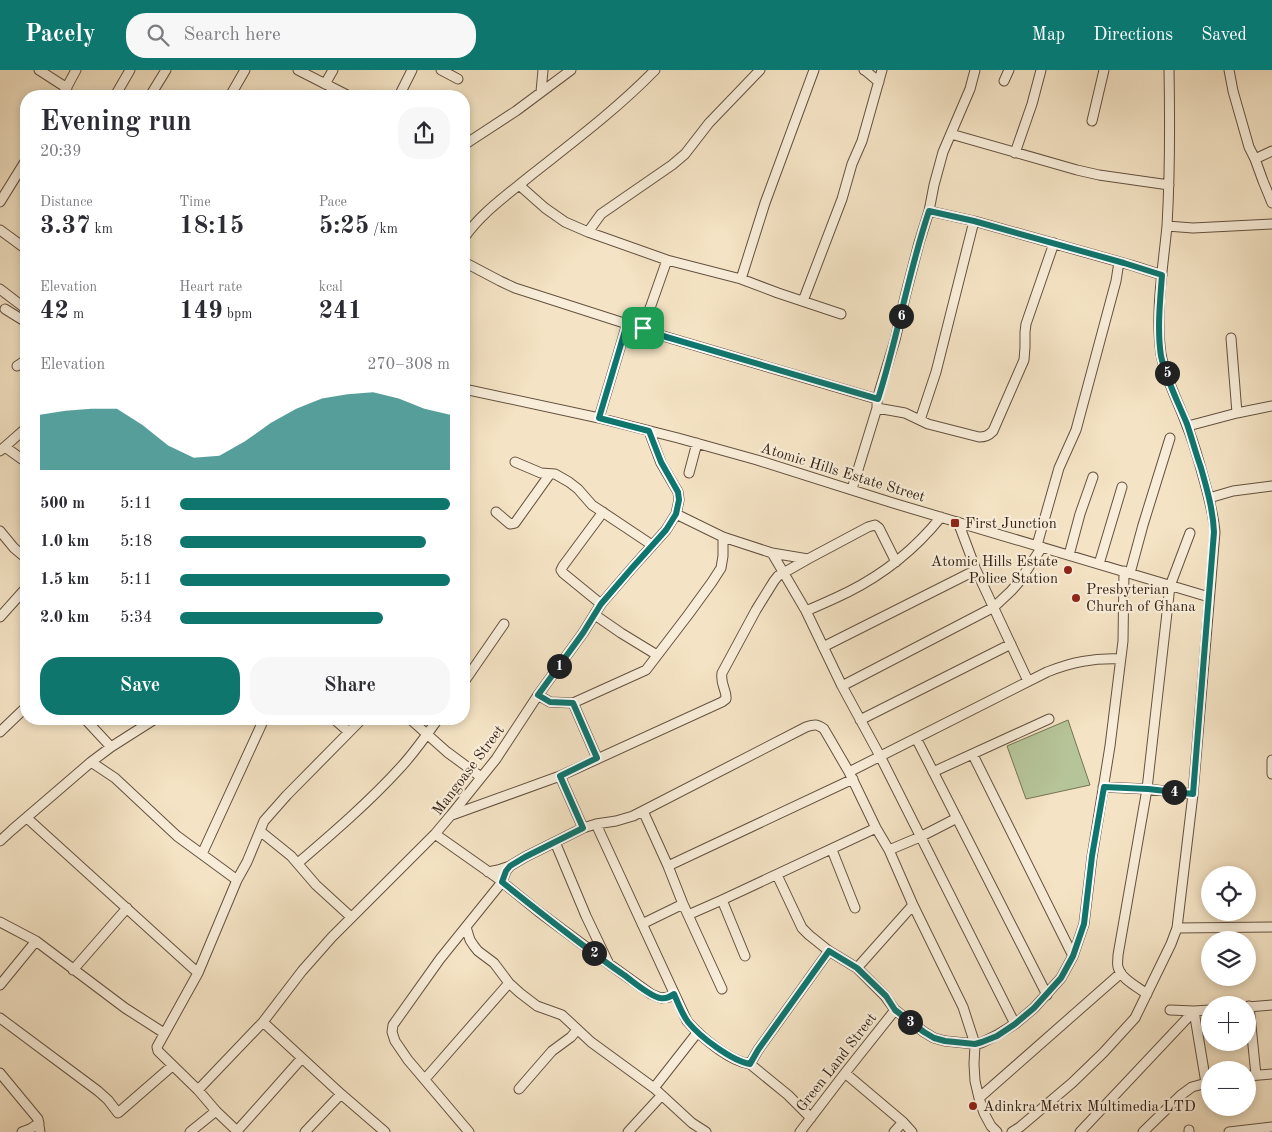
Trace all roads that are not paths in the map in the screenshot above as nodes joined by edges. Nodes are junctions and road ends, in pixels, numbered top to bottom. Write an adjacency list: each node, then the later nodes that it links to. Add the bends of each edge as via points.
1 (39, 70): 27 (street)
2 (76, 70): 28 (street)
3 (130, 70): 29 (street)
4 (166, 70): 30 (street)
5 (245, 70): 31 (street)
6 (298, 70): 26 (street)
7 (332, 70): 26 (street)
8 (412, 70): 33 (street)
9 (441, 70): 23 (street)
10 (543, 70): 34 (street)
11 (571, 70): 34 (street)
12 (655, 70): 42 (street, via 617,107)
13 (760, 70): 52 (street, via 680,159 606,210)
14 (814, 70): 59 (street)
15 (866, 70): 24 (street)
16 (882, 70): 24 (street)
17 (975, 70): 36 (street)
18 (1009, 70): 25 (street)
19 (1041, 70): 39 (street)
20 (1104, 70): 35 (street)
21 (1169, 70): 43 (street)
22 (1229, 70): 40 (street, via 1232,91)
23 (458, 79)
24 (879, 82): 62 (street, via 842,199)
25 (1004, 82)
26 (325, 84): 32 (street)
27 (63, 90)
28 (66, 90)
29 (118, 90)
30 (154, 90)
31 (233, 90)
32 (337, 90)
33 (402, 90)
34 (540, 92): 37 (street)
35 (1092, 121)
36 (951, 134): 39 (street); 46 (street)
37 (470, 141)
38 (1272, 151): 40 (street)
39 (1015, 152): 43 (street, via 1100,175)
40 (1256, 160): 45 (street)
41 (20, 170): 44 (street)
42 (519, 185): 51 (street); 52 (street, via 565,222)
43 (1168, 185): 49 (street)
44 (0, 202)
45 (1272, 203)
46 (929, 211): 47 (street); 73 (street)
47 (974, 221): 53 (street); 77 (street, via 936,372)
48 (1272, 224): 49 (street, via 1194,228)
49 (1166, 226): 58 (street)
50 (0, 230): 54 (street)
51 (470, 230)
52 (588, 232): 55 (street)
53 (1054, 243): 56 (street); 77 (street, via 1026,324 1024,360 993,431 979,437)
54 (20, 245)
55 (667, 260): 59 (street); 68 (street)
56 (1119, 262): 58 (street); 102 (street, via 1084,405 1059,468)
57 (470, 265): 67 (street, via 515,288)
58 (1162, 275): 78 (street, via 1159,308 1162,356)
59 (741, 279): 62 (street)
60 (0, 289): 61 (street)
61 (13, 299): 63 (street); 64 (street)
62 (803, 301): 65 (street)
63 (20, 304)
64 (2, 312): 66 (street)
65 (841, 314)
66 (20, 320)
67 (627, 324): 68 (street); 76 (street)
68 (643, 328): 73 (street)
69 (1231, 338): 75 (street)
70 (20, 364): 71 (street)
71 (17, 366)
72 (470, 390): 76 (street, Atomic Hills Estate Street)
73 (877, 404): 77 (street); 91 (street)
74 (1272, 406): 75 (street)
75 (1237, 413): 78 (street)
76 (599, 418): 79 (street, Atomic Hills Estate Street)
77 (920, 420)
78 (1188, 426): 92 (street)
79 (649, 431): 82 (street, Atomic Hills Estate Street); 95 (street, via 678,492)
80 (20, 433): 83 (street)
81 (1170, 438): 111 (street)
82 (697, 443): 86 (street); 91 (street, Atomic Hills Estate Street)
83 (2, 449): 84 (street)
84 (20, 459)
85 (515, 462): 87 (street)
86 (689, 472)
87 (550, 474): 93 (street, via 515,523 510,524); 94 (street, via 569,482)
88 (1093, 477): 105 (street)
89 (1272, 486): 92 (street)
90 (1122, 487): 108 (street)
91 (852, 489): 96 (street, Atomic Hills Estate Street)
92 (1209, 498): 114 (street, via 1214,532)
93 (496, 512)
94 (603, 512): 101 (street); 115 (street, via 561,570)
95 (676, 514): 100 (street); 101 (street, Mangoase Street)
96 (941, 517): 97 (street, Atomic Hills Estate Street); 107 (street)
97 (958, 522): 102 (street, Atomic Hills Estate Street); 109 (street)
98 (0, 530): 104 (street)
99 (1190, 533): 112 (street)
100 (723, 537): 103 (street); 123 (street, via 721,568)
101 (652, 545): 115 (street, Mangoase Street)
102 (1039, 546): 105 (street, Atomic Hills Estate Street); 116 (street, via 1018,582)
103 (772, 552): 106 (street); 110 (street)
104 (20, 553)
105 (1070, 555): 108 (street, Atomic Hills Estate Street)
106 (808, 559): 107 (street, via 875,525); 110 (street)
107 (896, 562): 117 (street, via 849,591)
108 (1099, 564): 111 (street, Atomic Hills Estate Street)
109 (976, 570): 116 (street); 122 (street)
110 (784, 572): 117 (street); 147 (street, via 774,581 756,610 722,672 721,683 726,700)
111 (1127, 572): 112 (street, Atomic Hills Estate Street); 124 (street)
112 (1170, 586): 114 (street, Atomic Hills Estate Street); 156 (street)
113 (20, 595): 119 (street)
114 (1209, 597): 157 (street)
115 (601, 604): 118 (street, Mangoase Street)
116 (994, 607): 121 (street); 127 (street)
117 (806, 611): 122 (street)
118 (595, 615): 123 (street); 128 (street, Mangoase Street)
119 (0, 617)
120 (504, 624): 125 (street)
121 (1011, 644): 126 (street); 132 (street)
122 (823, 647): 127 (street)
123 (657, 655): 129 (street, via 646,670)
124 (1120, 659): 126 (street, via 1100,658 1066,664); 155 (street)
125 (470, 673)
126 (1028, 681): 143 (street)
127 (842, 686): 132 (street)
128 (538, 695): 129 (street, via 550,702); 154 (street, Mangoase Street)
129 (573, 703): 147 (street)
130 (20, 713): 140 (street)
131 (1049, 719): 145 (street)
132 (860, 720): 146 (street)
133 (91, 725): 144 (street)
134 (146, 725): 144 (street)
135 (261, 725): 172 (street)
136 (341, 725): 141 (street)
137 (356, 725): 141 (street)
138 (417, 725): 142 (street)
139 (434, 725): 142 (street)
140 (0, 732)
141 (349, 732): 165 (street, via 287,795 264,821)
142 (427, 734): 154 (street); 173 (street, via 374,794)
143 (916, 738): 146 (street); 150 (street)
144 (111, 747): 149 (street)
145 (973, 754): 150 (street); 195 (street)
146 (880, 756): 152 (street); 167 (street)
147 (597, 758): 153 (street)
148 (1272, 760): 151 (street)
149 (91, 762): 160 (street); 172 (street, via 115,778 177,836)
150 (933, 772): 161 (street)
151 (1272, 774)
152 (851, 775): 158 (street, via 824,729 814,724); 164 (street); 175 (street)
153 (560, 776): 159 (street); 163 (street)
154 (481, 777): 159 (street, Mangoase Street)
155 (1104, 787): 156 (street); 195 (street, via 1084,924)
156 (1148, 789): 157 (street); 200 (street, via 1118,955 1117,966)
157 (1193, 794): 191 (street)
158 (643, 811): 162 (street); 175 (street)
159 (451, 815): 166 (street, Mangoase Street)
160 (27, 818): 168 (street); 183 (street)
161 (957, 818): 167 (street); 206 (street)
162 (596, 824): 163 (street); 188 (street)
163 (583, 828): 169 (street)
164 (876, 828): 170 (street); 171 (street)
165 (260, 831): 173 (street); 178 (street)
166 (435, 834): 176 (street); 186 (street, Mangoase Street)
167 (920, 837): 171 (street); 215 (street)
168 (0, 841)
169 (555, 842): 174 (street); 196 (street)
170 (832, 850): 177 (street); 184 (street)
171 (889, 850): 182 (street)
172 (202, 854): 178 (street)
173 (298, 863): 186 (street, via 316,885)
174 (510, 866): 176 (street); 179 (street)
175 (668, 866): 181 (street)
176 (488, 872): 179 (street)
177 (777, 875): 180 (street); 193 (street, via 802,928)
178 (237, 880): 199 (street)
179 (502, 882): 189 (street); 196 (street)
180 (722, 900): 185 (street); 194 (street)
181 (683, 904): 185 (street); 188 (street)
182 (913, 905): 197 (street); 219 (street, via 963,1008)
183 (128, 908): 198 (street); 199 (street)
184 (854, 908)
185 (688, 915): 203 (street)
186 (351, 917): 214 (street, Mangoase Street, via 302,971)
187 (0, 922): 192 (street)
188 (642, 924): 204 (street)
189 (466, 927): 201 (street, via 478,952 494,963); 228 (street, via 393,1025 395,1040)
190 (1272, 927): 191 (street)
191 (1177, 928): 205 (street)
192 (36, 941): 198 (street); 202 (street)
193 (829, 951): 197 (street); 222 (street)
194 (745, 956)
195 (1073, 956): 206 (street)
196 (609, 964): 204 (street, via 651,994 661,998)
197 (857, 968): 209 (street, via 886,996)
198 (73, 970): 217 (street)
199 (198, 973): 217 (street)
200 (1121, 973): 205 (street); 235 (street)
201 (509, 983): 216 (street, via 537,1006 562,1016); 228 (street)
202 (0, 985)
203 (722, 989)
204 (674, 994): 218 (street, via 687,1021)
205 (1148, 994): 253 (street, via 1135,1018 1103,1053)
206 (1047, 995): 215 (street)
207 (1272, 1005): 208 (street)
208 (1256, 1006)
209 (895, 1010): 219 (street, via 934,1038); 225 (street, Green Land Street)
210 (1170, 1010): 211 (street)
211 (1194, 1011): 212 (street); 221 (street); 254 (street)
212 (1201, 1011)
213 (0, 1018): 223 (street, via 98,1091 118,1112)
214 (263, 1022): 220 (street); 232 (street, Mangoase Street)
215 (1015, 1024): 219 (street, via 997,1036)
216 (577, 1030): 230 (street); 231 (street, via 552,1051)
217 (164, 1033): 223 (street, via 157,1050)
218 (697, 1033): 222 (street, via 731,1057); 230 (street)
219 (975, 1044): 235 (street, via 975,1081)
220 (302, 1058): 233 (street); 243 (street)
221 (1204, 1061)
222 (750, 1064): 237 (street)
223 (172, 1066): 232 (street)
224 (0, 1073): 240 (street, via 32,1110)
225 (845, 1073): 237 (street, Green Land Street); 238 (street)
226 (1272, 1074): 227 (street)
227 (1256, 1076)
228 (425, 1079): 246 (street)
229 (1201, 1084): 255 (street, via 1181,1095)
230 (654, 1088): 234 (street)
231 (519, 1089)
232 (198, 1090): 236 (street)
233 (341, 1094): 244 (street); 245 (street)
234 (661, 1096): 247 (street); 248 (street)
235 (979, 1098): 252 (street, via 984,1113)
236 (216, 1111): 242 (street); 243 (street)
237 (811, 1118): 249 (street, Green Land Street)
238 (902, 1122): 250 (street); 251 (street)
239 (1272, 1126): 256 (street)
240 (39, 1127): 241 (street)
241 (22, 1132)
242 (190, 1132)
243 (238, 1132)
244 (305, 1132)
245 (385, 1132)
246 (469, 1132)
247 (628, 1132)
248 (706, 1132)
249 (800, 1132)
250 (894, 1132)
251 (912, 1132)
252 (997, 1132)
253 (1012, 1132)
254 (1080, 1132)
255 (1143, 1132)
256 (1229, 1132)

